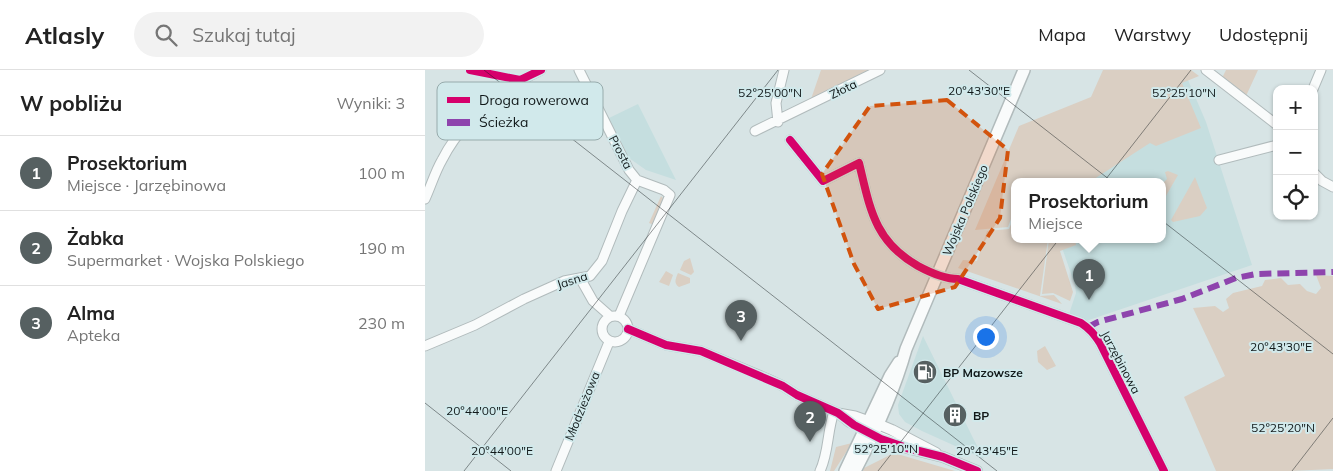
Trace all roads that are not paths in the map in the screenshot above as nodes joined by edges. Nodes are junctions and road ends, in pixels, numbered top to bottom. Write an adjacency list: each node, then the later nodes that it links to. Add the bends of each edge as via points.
1 (541, 70): 8 (street)
2 (579, 70): 9 (street, Prosta)
3 (783, 70): 12 (street, via 776,103)
4 (880, 70): 12 (street, Złota)
5 (1024, 70): 23 (main road, Wojska Polskiego)
6 (1206, 70): 13 (street)
7 (1321, 70): 10 (street)
8 (517, 82)
9 (585, 82)
10 (1315, 85)
11 (603, 118): 20 (street, Prosta)
12 (778, 122): 14 (street, Złota)
13 (1273, 122)
14 (755, 131)
15 (455, 140): 22 (street, via 442,159)
16 (791, 140): 23 (street, Jarzębinowa, via 823,181 859,162 871,214 885,239 903,258)
17 (1273, 146): 18 (street)
18 (1219, 160)
19 (1316, 175): 21 (street)
20 (637, 180): 24 (street, Jasna, via 602,261 590,276); 25 (street, via 664,190 670,196)
21 (1333, 187)
22 (425, 199)
23 (938, 275): 30 (main road, Wojska Polskiego, via 906,349 898,380); 36 (street, Jarzębinowa, via 958,279 1088,327 1100,343)
24 (580, 278): 25 (street, via 593,301); 28 (street, Jasna, via 564,281)
25 (615, 316): 26 (street, via 627,324); 27 (street, via 601,325 601,332)
26 (628, 330): 27 (street, via 619,342); 29 (street, via 666,344 701,351)
27 (609, 342): 31 (street, Młodzieżowa)
28 (425, 346)
29 (836, 412): 30 (street, via 855,416); 32 (street, via 830,423 827,452)
30 (871, 428): 33 (main road, Wojska Polskiego); 34 (main road, Wojska Polskiego); 35 (street, via 907,448 943,457)
31 (556, 471)
32 (820, 471)
33 (845, 471)
34 (855, 471)
35 (977, 471)
36 (1163, 471)

